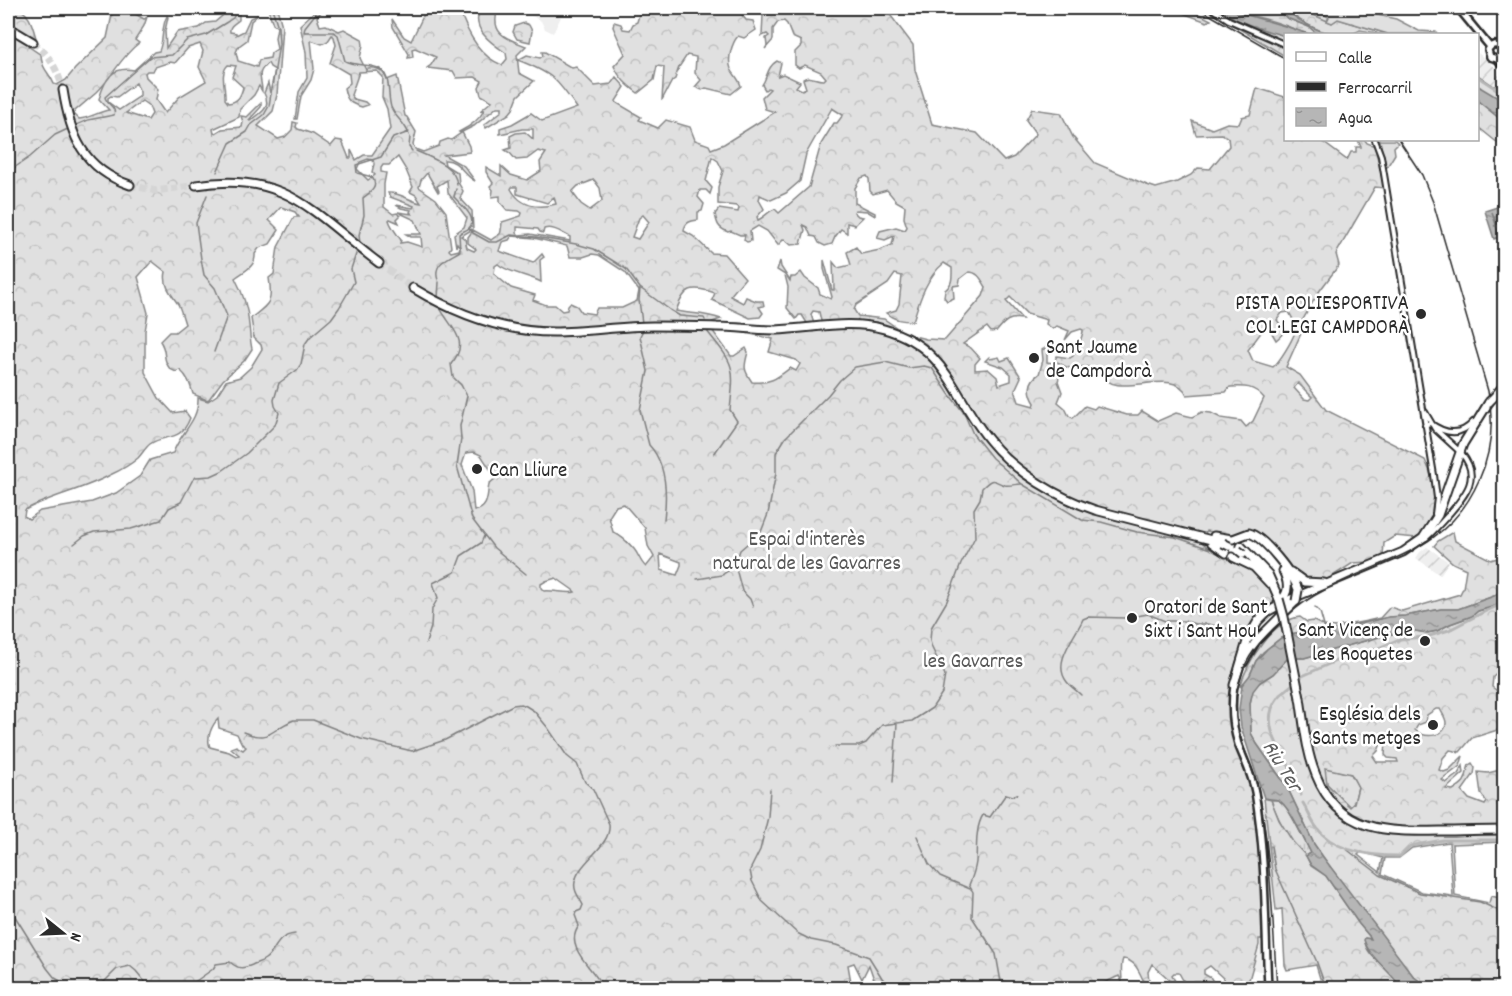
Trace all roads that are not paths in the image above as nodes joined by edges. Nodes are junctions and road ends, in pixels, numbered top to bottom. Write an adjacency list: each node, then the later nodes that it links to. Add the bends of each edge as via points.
1 (1211, 8): 5 (street)
2 (1460, 8): 6 (main road)
3 (8, 27): 4 (highway)
4 (33, 42)
5 (1284, 44)
6 (1491, 46): 7 (main road, via 1501,48); 7 (main road, via 1490,57)
7 (1501, 58): 8 (main road)
8 (1504, 66)
9 (63, 93): 11 (highway, via 70,126 82,150 106,174)
10 (1375, 141): 17 (street)
11 (130, 185)
12 (196, 185): 13 (highway, via 238,182 270,187 298,200)
13 (376, 261)
14 (416, 290): 18 (highway, via 457,311 501,326 551,332 644,326 769,330 864,325 888,330 935,359 980,429 1003,455)
15 (1504, 385): 16 (highway, bridge)
16 (1485, 408): 17 (street, via 1468,427 1457,432); 19 (highway, via 1457,456 1438,515)
17 (1429, 426): 19 (street, via 1437,495 1435,514); 19 (street, via 1468,462 1470,482 1434,530)
18 (1070, 500): 20 (highway); 20 (highway)
19 (1414, 546): 22 (highway)
20 (1234, 547): 21 (highway, via 1246,534 1256,535); 23 (highway, via 1260,569)
21 (1272, 552): 22 (highway, via 1305,582 1321,584); 24 (highway, via 1287,587 1284,599); 25 (highway, bridge, via 1298,590 1296,601)
22 (1344, 577): 23 (highway)
23 (1278, 597): 24 (highway); 25 (highway, via 1263,620 1268,626); 27 (highway, bridge, via 1315,773 1330,800 1353,819 1388,831)
24 (1263, 616): 26 (highway, via 1246,643)
25 (1275, 622): 26 (highway, via 1249,651)
26 (1234, 685): 28 (main road, via 1234,729 1254,786 1262,843)
27 (1504, 830)
28 (1268, 988)

